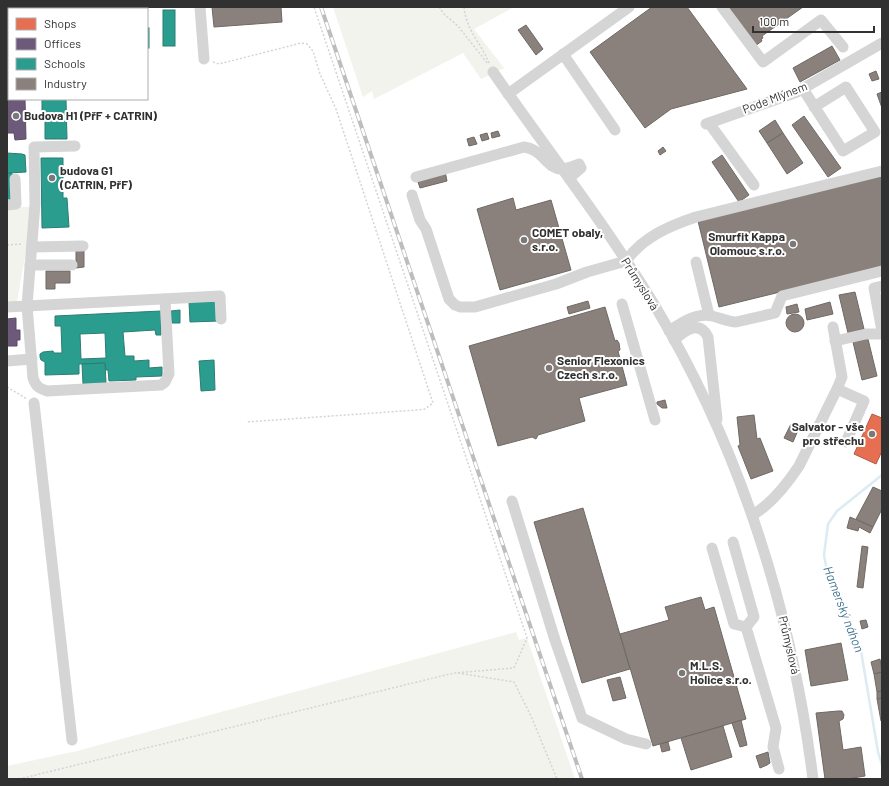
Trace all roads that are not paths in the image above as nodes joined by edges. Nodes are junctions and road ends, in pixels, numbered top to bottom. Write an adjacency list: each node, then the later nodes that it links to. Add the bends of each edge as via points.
1 (200, 7): 7 (street)
2 (629, 7): 6 (street)
3 (722, 7): 5 (street, via 763,62 821,20)
4 (882, 43): 9 (street, Pode Mlýnem)
5 (843, 47)
6 (564, 54): 10 (street); 12 (street)
7 (204, 59)
8 (493, 72): 10 (street, Průmyslová)
9 (803, 89): 11 (street); 18 (street, Pode Mlýnem, via 708,123)
10 (508, 94): 15 (street, Průmyslová)
11 (814, 107): 11 (street, via 846,87 875,132 843,151)
12 (615, 130)
13 (74, 146): 21 (street, via 34,147 35,204)
14 (882, 170): 23 (street, via 674,224 634,250)
15 (566, 174): 16 (street, via 553,167 537,151 524,147); 23 (street, Průmyslová)
16 (416, 177)
17 (15, 179): 20 (street, via 16,204)
18 (754, 184)
19 (412, 195): 23 (street, via 449,299 460,307 475,307)
20 (7, 205)
21 (32, 245): 22 (street); 25 (street)
22 (83, 246)
23 (626, 261): 37 (street, Průmyslová)
24 (696, 262): 33 (street)
25 (30, 265): 26 (street); 31 (street)
26 (72, 265)
27 (882, 272): 33 (street, via 782,296 776,313 730,322)
28 (882, 286): 36 (street, via 874,288)
29 (165, 299): 31 (street); 34 (street, via 220,296); 39 (street, via 169,374 161,385 47,391 35,386)
30 (622, 304): 43 (street)
31 (27, 306): 32 (street); 39 (street)
32 (7, 307)
33 (708, 315): 37 (street, via 688,319)
34 (221, 319)
35 (833, 327): 38 (street)
36 (882, 332): 38 (street)
37 (671, 336): 44 (street, Průmyslová, via 697,383); 44 (street, via 694,328 705,332 708,338)
38 (835, 341): 41 (street, via 842,377)
39 (32, 359): 40 (street)
40 (7, 361)
41 (837, 389): 45 (street, via 864,401); 47 (street, via 799,466 765,506)
42 (34, 403): 51 (street)
43 (655, 420)
44 (718, 429): 47 (street, Průmyslová)
45 (846, 442)
46 (512, 501): 52 (street, via 582,718 626,739)
47 (752, 515): 54 (street, Průmyslová, via 790,649 803,709)
48 (733, 542): 50 (street, via 754,617)
49 (712, 548): 50 (street, via 734,624)
50 (746, 627): 53 (street, via 776,728 773,747)
51 (72, 740)
52 (646, 744)
53 (780, 769)
54 (813, 779)

